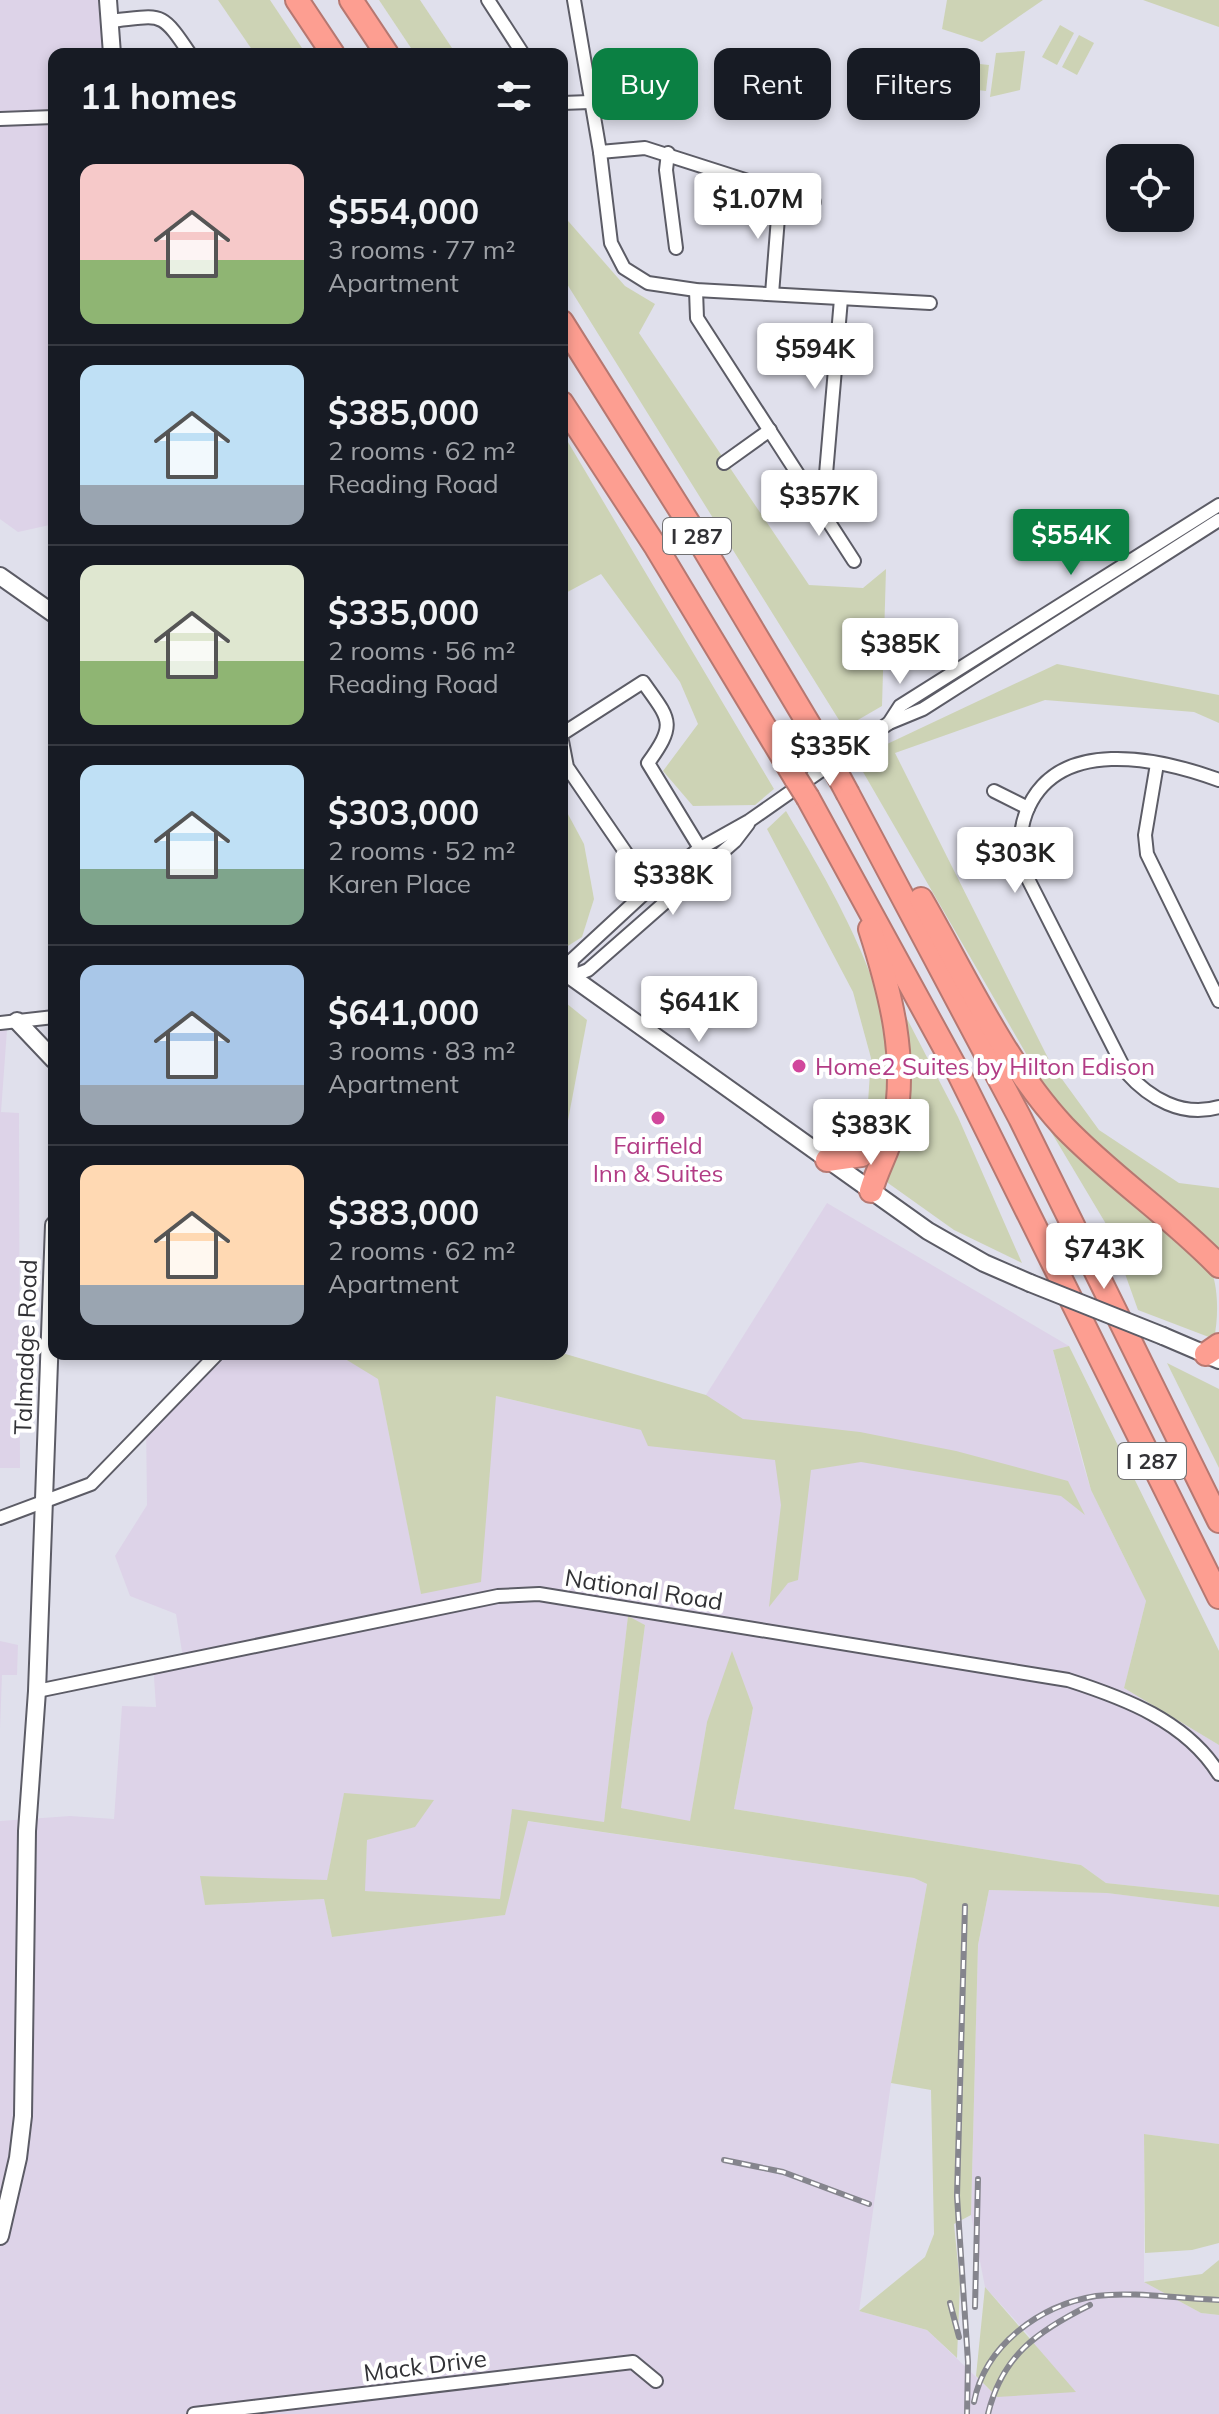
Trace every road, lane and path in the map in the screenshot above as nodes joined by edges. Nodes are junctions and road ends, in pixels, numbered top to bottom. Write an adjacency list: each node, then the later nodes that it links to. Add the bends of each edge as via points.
1 (108, 0): 6 (street)
2 (297, 0): 9 (highway)
3 (351, 0): 10 (highway)
4 (488, 0): 11 (street)
5 (574, 0): 12 (street)
6 (110, 21): 7 (street); 8 (street, via 162,18)
7 (112, 48)
8 (186, 48)
9 (329, 48)
10 (383, 48)
11 (519, 48)
12 (590, 102): 13 (street); 16 (street)
13 (568, 103)
14 (48, 117): 15 (street)
15 (0, 119)
16 (600, 152): 17 (street, via 645,148); 21 (street, via 611,243 624,268 648,283)
17 (668, 153): 18 (street); 20 (street)
18 (780, 192): 19 (street); 22 (street)
19 (814, 202)
20 (676, 248)
21 (696, 290): 22 (street); 27 (street, via 697,318)
22 (772, 294): 23 (street)
23 (841, 299): 24 (street); 29 (street, via 826,474 822,489)
24 (930, 303)
25 (568, 332): 43 (highway, I 287, bridge, via 691,527)
26 (568, 412): 48 (highway, I 287, via 656,547)
27 (770, 430): 28 (street); 29 (street)
28 (724, 463)
29 (813, 496): 32 (street)
30 (1219, 505): 37 (street, via 900,706)
31 (1219, 520): 37 (street, via 923,709)
32 (854, 561)
33 (0, 576): 34 (street)
34 (22, 591): 35 (street); 36 (street)
35 (48, 597)
36 (48, 610)
37 (889, 723): 45 (street)
38 (568, 730): 46 (street, via 643,682 668,718 667,736 648,763)
39 (1157, 764): 41 (street); 44 (street, via 1119,759 1080,763 1055,775); 53 (street, via 1145,835 1147,854)
40 (568, 768): 49 (street)
41 (1219, 780)
42 (994, 791): 44 (street)
43 (854, 804): 61 (highway, via 874,818 1036,1094 1093,1155); 67 (highway, I 287, via 1020,1118)
44 (1028, 808): 57 (street, via 1021,834 1023,867 1126,1072 1139,1086 1176,1107)
45 (749, 821): 46 (street); 47 (street)
46 (699, 849): 47 (street); 49 (street)
47 (709, 863): 51 (street, via 588,970)
48 (854, 878): 58 (highway, via 895,1019 900,1057); 68 (highway, I 287, via 959,1074)
49 (650, 888): 50 (street, via 572,960)
50 (568, 970)
51 (568, 977)
52 (568, 980): 59 (street)
53 (1219, 1001)
54 (48, 1018): 55 (street)
55 (8, 1022): 56 (street)
56 (48, 1055)
57 (1219, 1107)
58 (897, 1109): 59 (highway, via 868,1151 852,1159); 60 (highway)
59 (827, 1160): 60 (street)
60 (871, 1191): 62 (street, bridge, via 950,1245 1030,1283)
61 (1219, 1266)
62 (1215, 1353)
63 (49, 1360): 65 (street, Talmadge Road)
64 (211, 1360): 65 (street, via 98,1479)
65 (43, 1500): 66 (street); 69 (street, Talmadge Road)
66 (0, 1518)
67 (1219, 1521)
68 (1219, 1597)
69 (37, 1691): 70 (street, National Road, via 498,1596 539,1594 1068,1680 1154,1715 1187,1737); 71 (street, Talmadge Road, via 27,1831 23,2116)
70 (1219, 1774)
71 (0, 2236)
72 (656, 2381): 73 (street, Mack Drive, via 633,2362)
73 (194, 2414)

